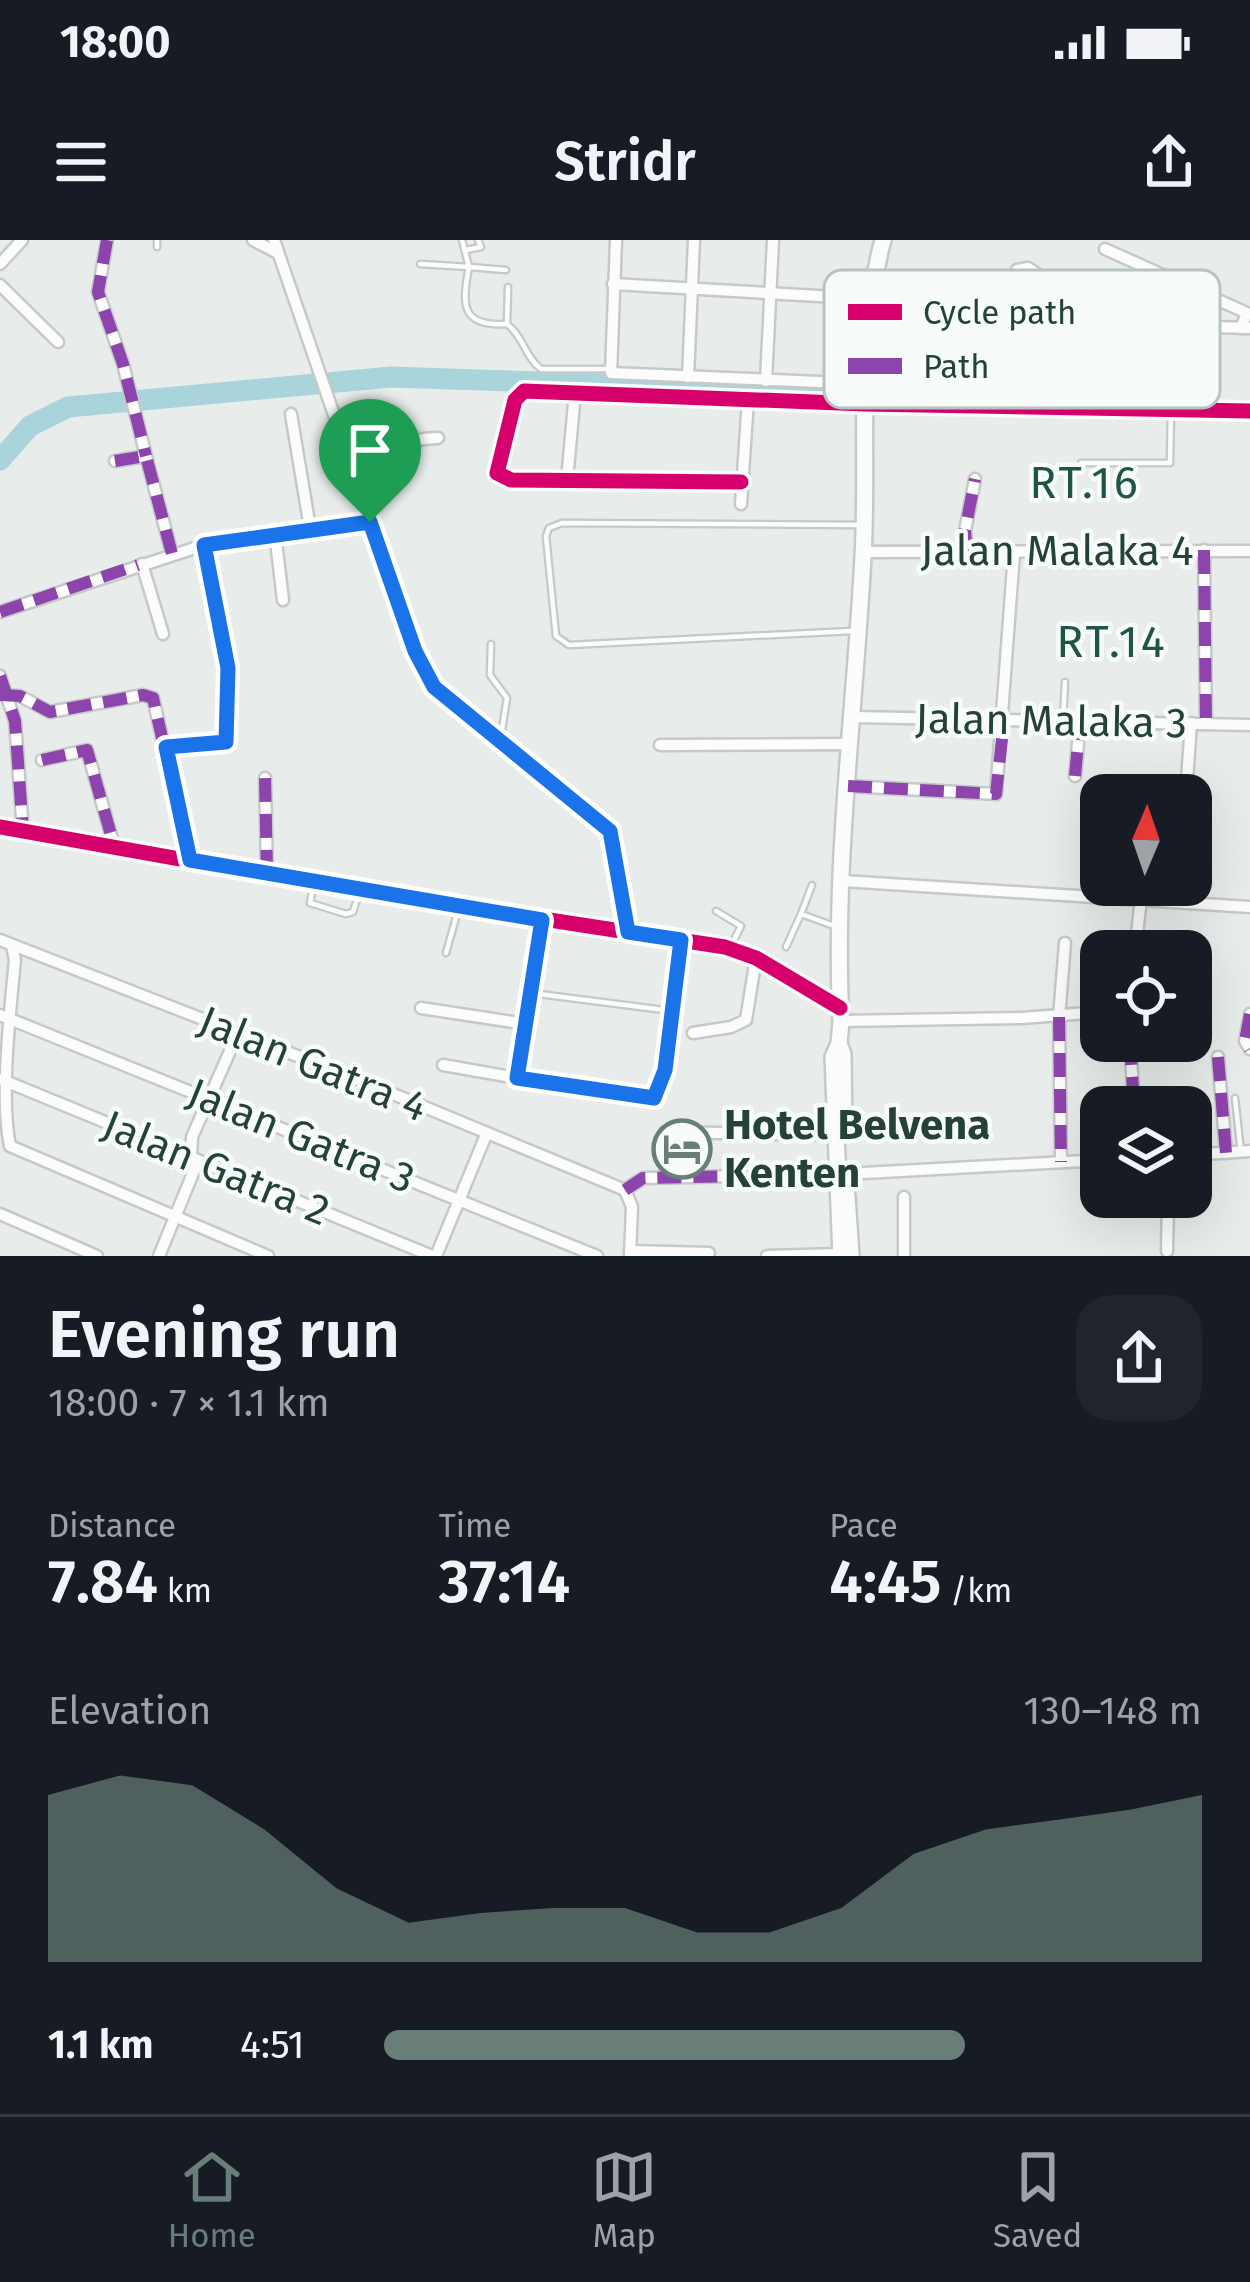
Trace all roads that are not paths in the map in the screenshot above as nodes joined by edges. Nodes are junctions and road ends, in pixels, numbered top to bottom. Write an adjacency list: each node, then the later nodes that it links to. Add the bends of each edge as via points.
1 (22, 240): 13 (street)
2 (107, 240): 43 (street, via 98,292)
3 (253, 240): 10 (street)
4 (462, 240): 12 (lane)
5 (478, 240): 12 (lane, via 481,248)
6 (616, 240): 19 (street)
7 (694, 240): 22 (street)
8 (773, 240): 23 (street)
9 (883, 240): 17 (main road)
10 (275, 246): 45 (street)
11 (1106, 249): 18 (street)
12 (466, 250): 15 (lane)
13 (2, 260)
14 (420, 264): 15 (lane)
15 (469, 268): 16 (lane); 27 (lane, via 472,319)
16 (506, 269)
17 (877, 270)
18 (1155, 270)
19 (614, 284): 22 (street); 30 (street)
20 (0, 285): 29 (street)
21 (508, 287): 27 (lane)
22 (692, 290): 23 (street); 31 (street)
23 (772, 295): 25 (street); 32 (street)
24 (1220, 298): 26 (street)
25 (824, 302)
26 (1248, 310): 28 (street)
27 (507, 324): 30 (lane, via 541,368)
28 (1245, 328)
29 (58, 342)
30 (609, 369): 31 (street)
31 (688, 377): 32 (street)
32 (766, 380): 33 (street)
33 (824, 382)
34 (575, 393): 35 (street); 48 (street); 48 (street, via 520,393 497,473)
35 (748, 399): 36 (street); 49 (street)
36 (824, 402)
37 (865, 408): 52 (main road)
38 (1069, 408): 39 (street)
39 (1171, 410): 40 (street); 46 (lane, via 1170,463)
40 (1250, 411)
41 (291, 414): 53 (street)
42 (438, 438): 45 (street)
43 (146, 456): 44 (street); 61 (street)
44 (115, 461)
45 (350, 462): 51 (street)
46 (1081, 463)
47 (975, 478): 59 (street)
48 (567, 480): 49 (street)
49 (741, 482): 50 (street)
50 (741, 504)
51 (370, 522): 53 (street); 78 (street, via 434,687)
52 (864, 524): 58 (main road); 65 (lane, via 562,523 546,536 556,636 569,645)
53 (310, 528): 54 (street)
54 (275, 532): 55 (street); 63 (street)
55 (204, 545): 61 (street); 81 (street, via 228,668 227,740)
56 (1204, 550): 57 (street, Jalan Malaka 4); 60 (street, Jalan Malaka 4); 76 (street)
57 (1250, 551)
58 (863, 552): 59 (street, Jalan Malaka 4); 65 (main road)
59 (967, 553): 60 (street, Jalan Malaka 4)
60 (1014, 553): 72 (street)
61 (172, 554): 62 (street)
62 (142, 564): 64 (street); 66 (street)
63 (283, 600)
64 (0, 612)
65 (858, 632): 71 (main road)
66 (163, 634)
67 (491, 644): 78 (lane, via 490,675 507,698)
68 (0, 676): 70 (street)
69 (1065, 682): 73 (lane)
70 (3, 695): 81 (street, via 50,712 150,696); 88 (street, via 15,721)
71 (853, 717): 72 (street, Jalan Malaka 3); 79 (main road)
72 (1004, 719): 73 (street, Jalan Malaka 3); 86 (street, via 996,794)
73 (1063, 721): 74 (street, Jalan Malaka 3)
74 (1080, 722): 75 (street, Jalan Malaka 3); 84 (street)
75 (1191, 723): 76 (street, Jalan Malaka 3); 83 (street)
76 (1206, 724): 77 (street, Jalan Malaka 3)
77 (1250, 725)
78 (500, 742): 104 (street, via 610,831)
79 (851, 744): 80 (street); 86 (main road)
80 (660, 745)
81 (166, 747): 90 (street)
82 (42, 760): 89 (street, via 87,750)
83 (1187, 774)
84 (1075, 776)
85 (265, 778): 91 (street)
86 (848, 786): 92 (main road)
87 (0, 827): 88 (street)
88 (23, 832): 89 (street)
89 (115, 849): 90 (street)
90 (190, 860): 91 (street)
91 (266, 874): 93 (street)
92 (843, 881): 96 (street); 103 (main road)
93 (314, 882): 95 (street); 95 (lane, via 310,903 346,914)
94 (812, 885): 101 (lane)
95 (360, 890): 98 (street)
96 (1080, 895)
97 (1212, 904): 99 (street)
98 (459, 907): 102 (street); 110 (lane)
99 (1250, 907)
100 (716, 911): 109 (lane, via 741,926)
101 (801, 914): 103 (lane); 108 (lane)
102 (542, 920): 104 (street); 112 (street)
103 (842, 929): 115 (main road)
104 (628, 932): 105 (street)
105 (681, 940): 109 (street); 114 (lane)
106 (6, 943): 118 (street, via 14,970); 121 (street, Jalan Gatra 4)
107 (1066, 943): 119 (street)
108 (786, 947)
109 (729, 949): 111 (street)
110 (446, 953)
111 (755, 958): 115 (street); 122 (street, via 746,1020)
112 (531, 993): 114 (lane); 120 (street)
113 (422, 1008): 120 (street)
114 (672, 1011): 127 (lane, via 654,1098)
115 (841, 1014): 119 (street); 123 (main road)
116 (1080, 1014): 119 (street)
117 (1250, 1014): 124 (street)
118 (2, 1016): 128 (street); 130 (street, Jalan Gatra 3)
119 (1059, 1016): 139 (street)
120 (526, 1024): 127 (street)
121 (238, 1033): 130 (street); 132 (street, Jalan Gatra 4)
122 (693, 1033)
123 (839, 1044): 133 (main road); 140 (main road)
124 (1250, 1049)
125 (1218, 1057): 135 (street)
126 (443, 1065): 127 (street)
127 (517, 1078)
128 (0, 1079): 137 (street, Jalan Gatra 2); 145 (street, via 13,1149)
129 (1235, 1098): 134 (lane)
130 (209, 1099): 137 (street, via 192,1137); 143 (street, Jalan Gatra 3)
131 (665, 1132): 133 (street)
132 (486, 1135): 141 (street, Jalan Gatra 4); 143 (street)
133 (835, 1136): 140 (main road)
134 (1245, 1151): 135 (street)
135 (1226, 1153): 136 (street)
136 (1212, 1154)
137 (195, 1160): 145 (street); 154 (street, Jalan Gatra 2)
138 (1080, 1161): 139 (street)
139 (1061, 1162): 140 (street)
140 (841, 1174): 141 (street, via 643,1178); 150 (main road); 157 (main road)
141 (627, 1193): 148 (street)
142 (904, 1197): 158 (street)
143 (459, 1199): 154 (street); 155 (street, Jalan Gatra 3)
144 (0, 1214): 151 (street)
145 (175, 1217): 152 (street); 153 (street)
146 (1168, 1218): 147 (street)
147 (1167, 1252)
148 (630, 1253): 149 (street)
149 (709, 1253)
150 (840, 1255): 156 (street)
151 (98, 1256)
152 (159, 1256)
153 (268, 1256)
154 (434, 1256)
155 (597, 1256)
156 (766, 1256)
157 (850, 1256)
158 (904, 1256)

